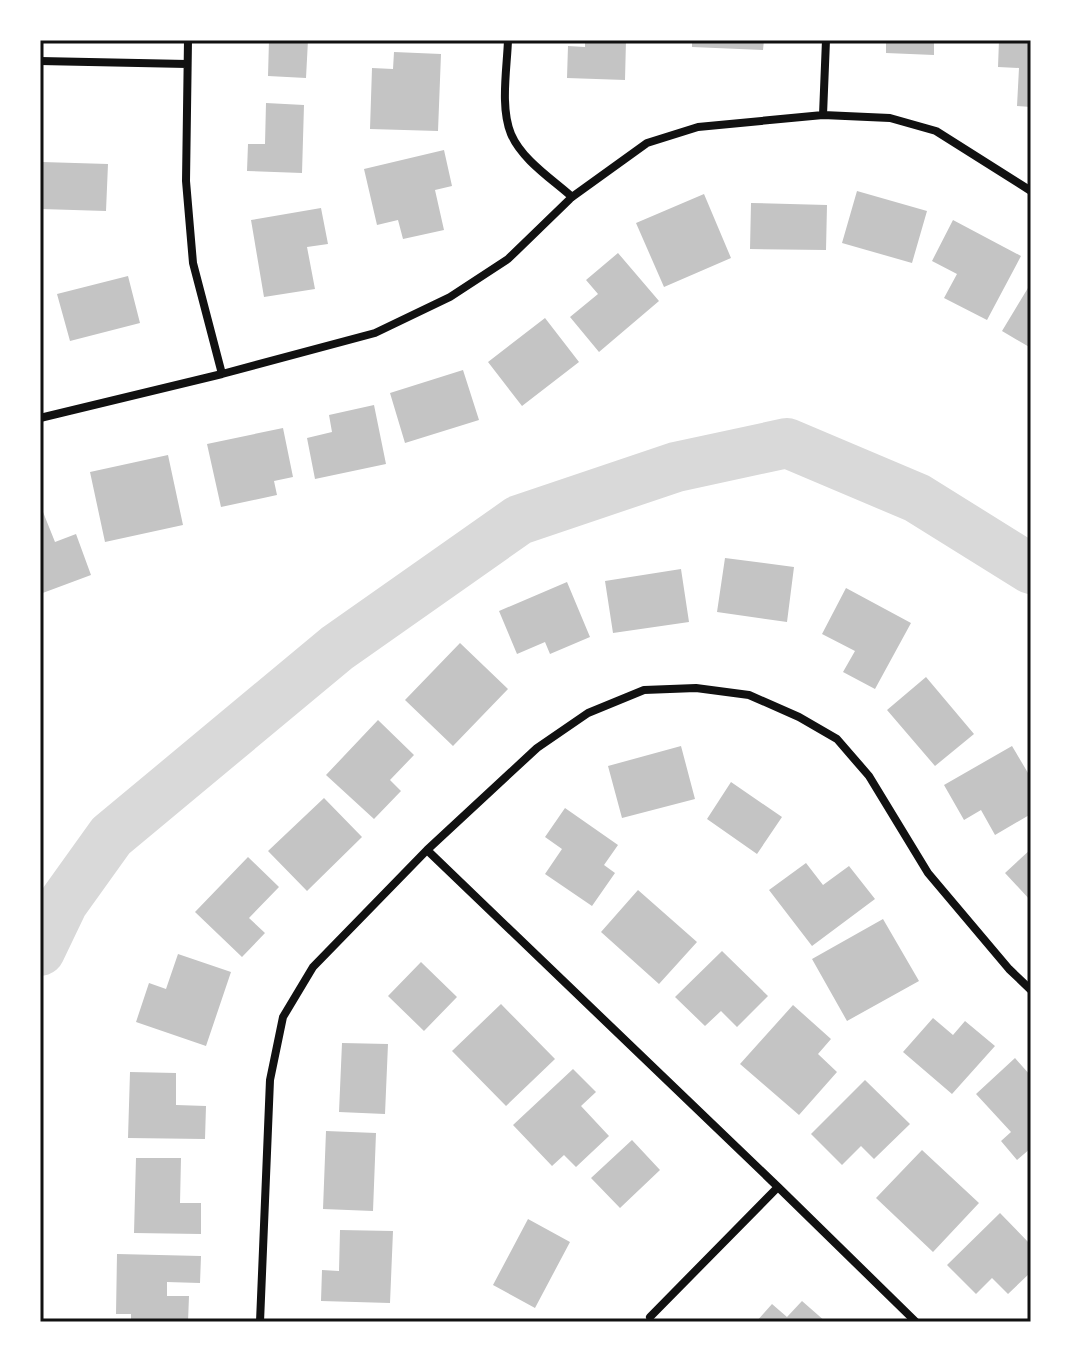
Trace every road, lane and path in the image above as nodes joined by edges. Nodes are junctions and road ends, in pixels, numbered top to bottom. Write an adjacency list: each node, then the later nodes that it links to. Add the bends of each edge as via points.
1 (188, 40): 5 (street)
2 (508, 40): 8 (street, via 506,105 511,133 523,153)
3 (826, 40): 6 (street)
4 (40, 61): 5 (street)
5 (187, 64): 9 (street, via 186,181 193,263)
6 (823, 115): 7 (street, via 890,118 936,131); 8 (street, via 698,127 647,143)
7 (1031, 191)
8 (572, 197): 9 (street, via 508,259 450,297 375,333)
9 (222, 374): 10 (street)
10 (40, 418)
11 (427, 850): 12 (street, via 537,748 588,713 644,690 696,688 749,695 837,739 869,776 928,873); 13 (street); 15 (street, via 313,967 283,1017 270,1080)
12 (1031, 990)
13 (778, 1187): 14 (street); 16 (street)
14 (650, 1317)
15 (260, 1322)
16 (916, 1322)

